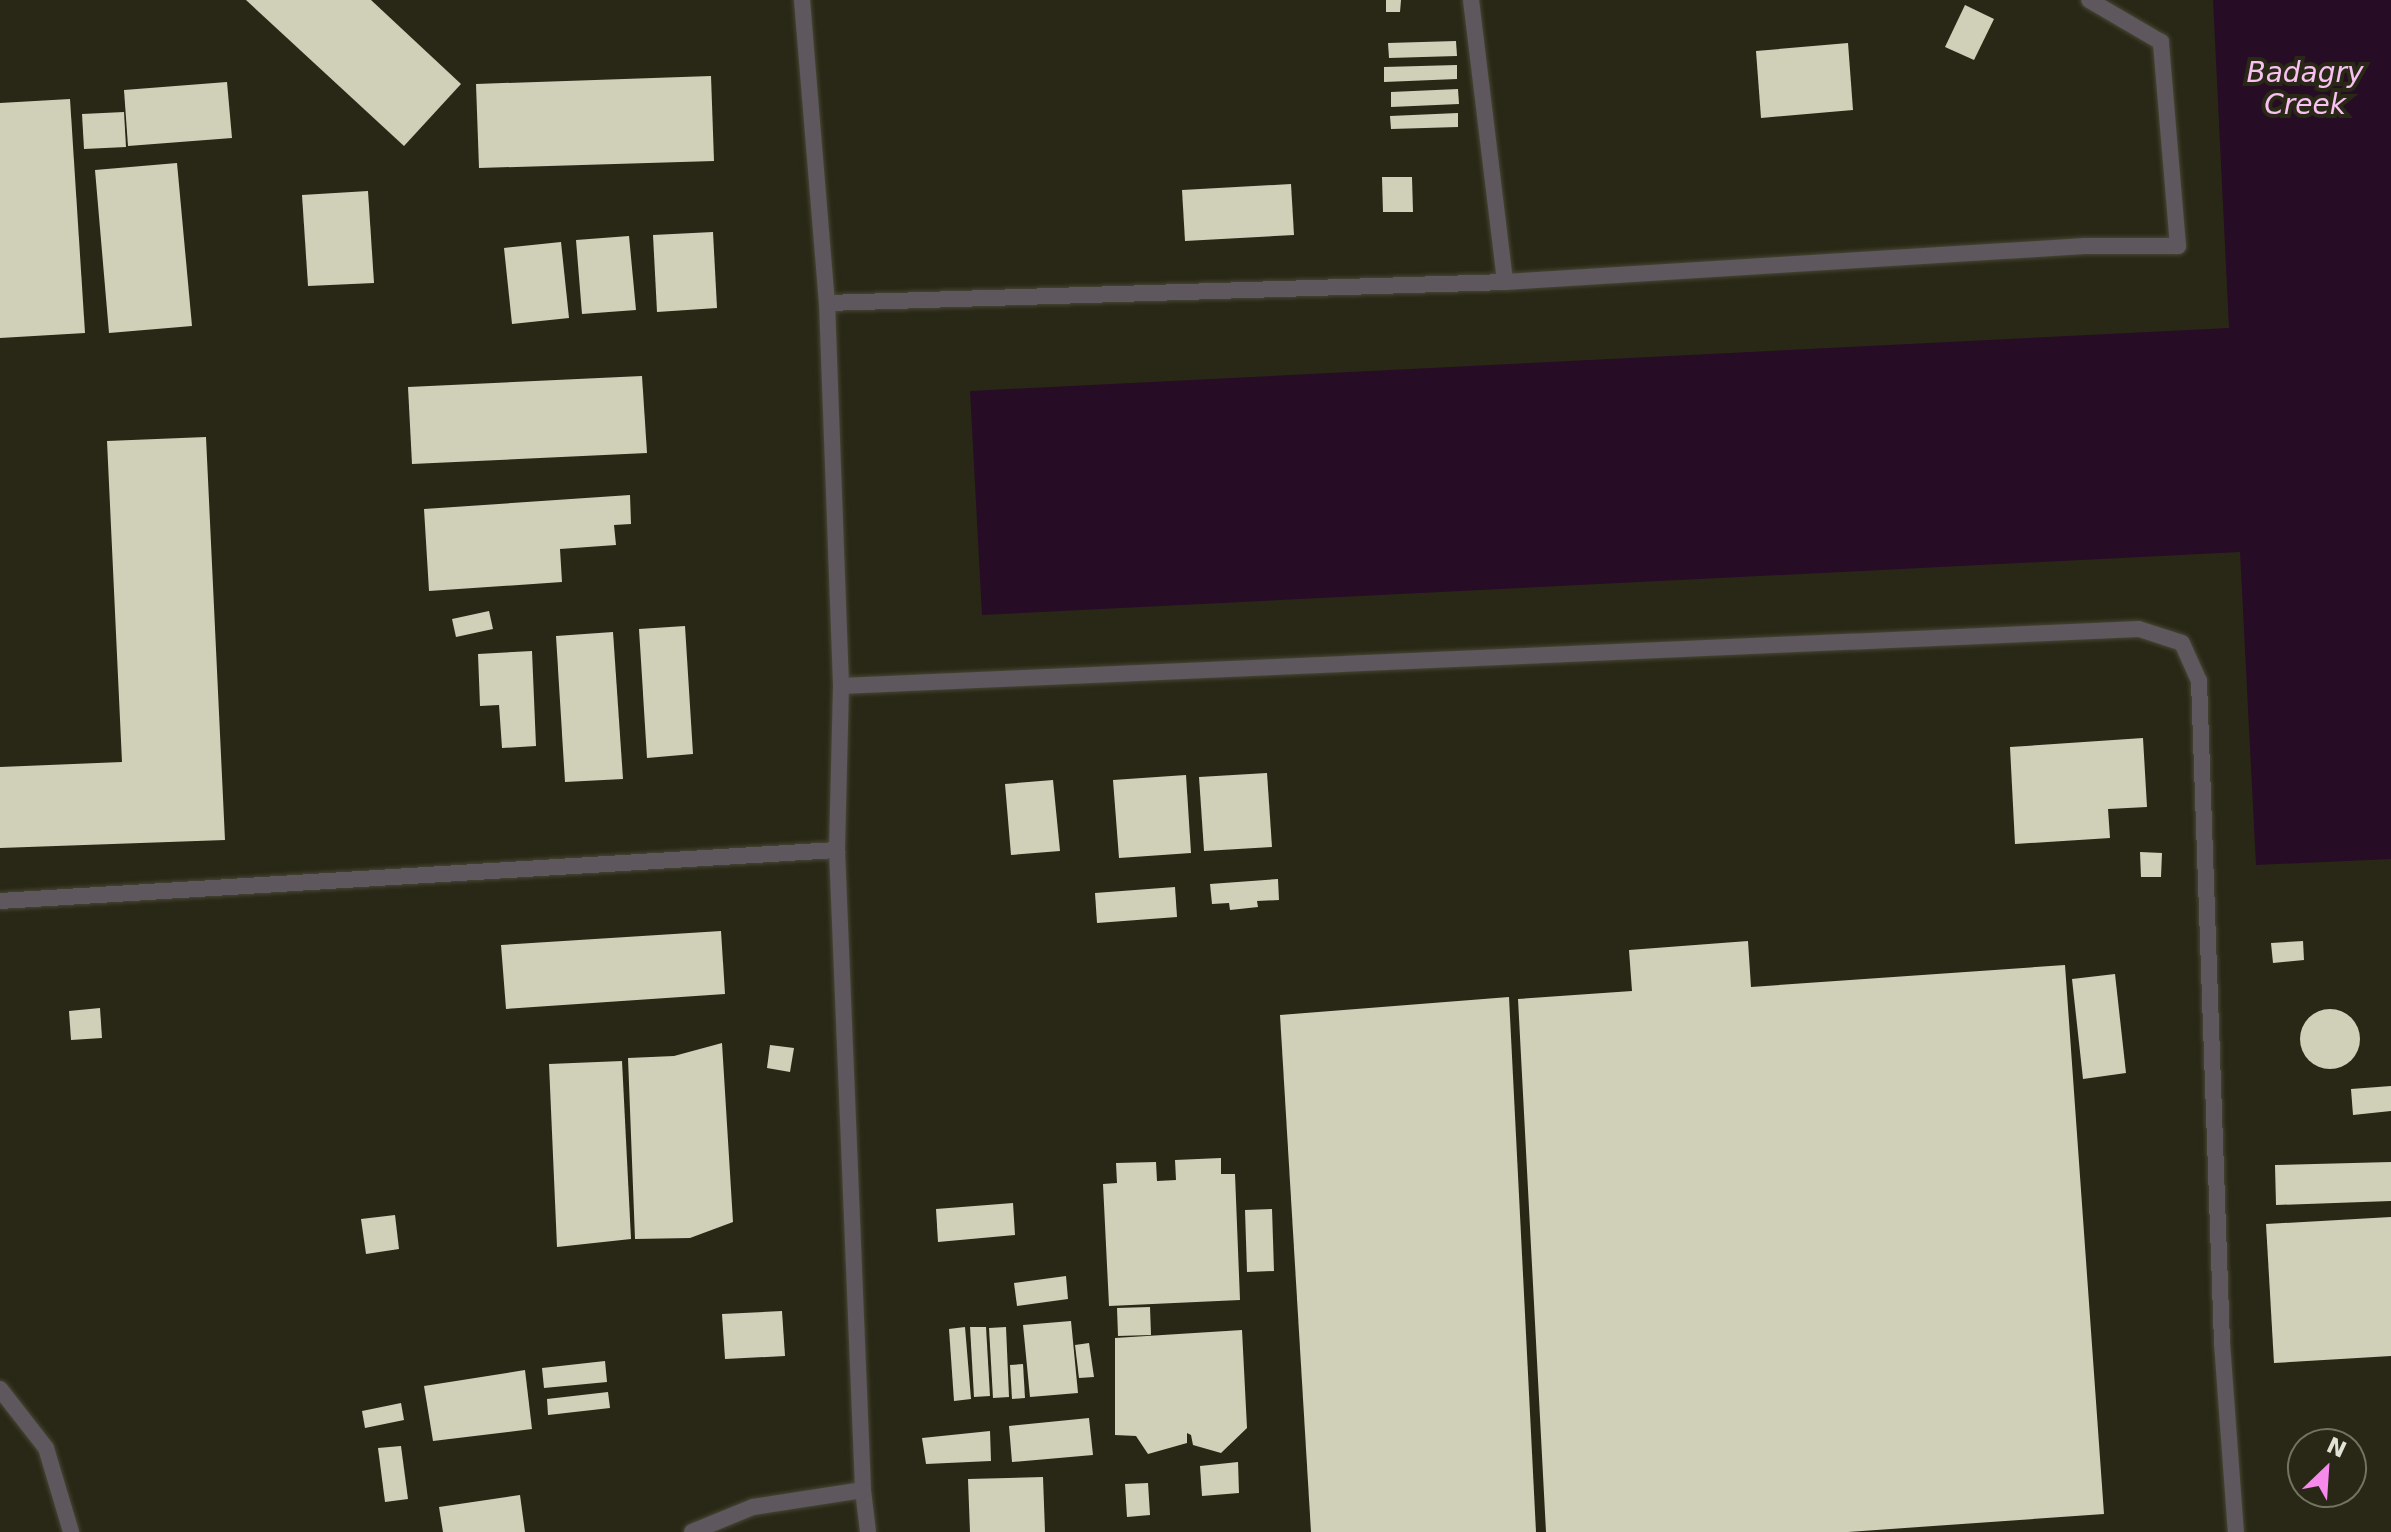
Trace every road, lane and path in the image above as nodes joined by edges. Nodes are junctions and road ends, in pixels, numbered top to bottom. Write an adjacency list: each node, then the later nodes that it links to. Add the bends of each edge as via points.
1 (802, 0): 5 (lane)
2 (1471, 0): 4 (lane)
3 (2089, 0): 4 (lane, via 2161,42 2178,246 2069,247)
4 (1505, 282): 5 (lane)
5 (827, 303): 6 (lane)
6 (841, 686): 7 (lane); 14 (lane, via 2139,629 2182,643 2199,681 2222,1343)
7 (837, 850): 8 (lane); 10 (lane)
8 (0, 901)
9 (0, 1389): 11 (lane, via 46,1448)
10 (863, 1490): 12 (lane, via 753,1507); 13 (lane)
11 (71, 1532)
12 (692, 1532)
13 (868, 1532)
14 (2236, 1532)

